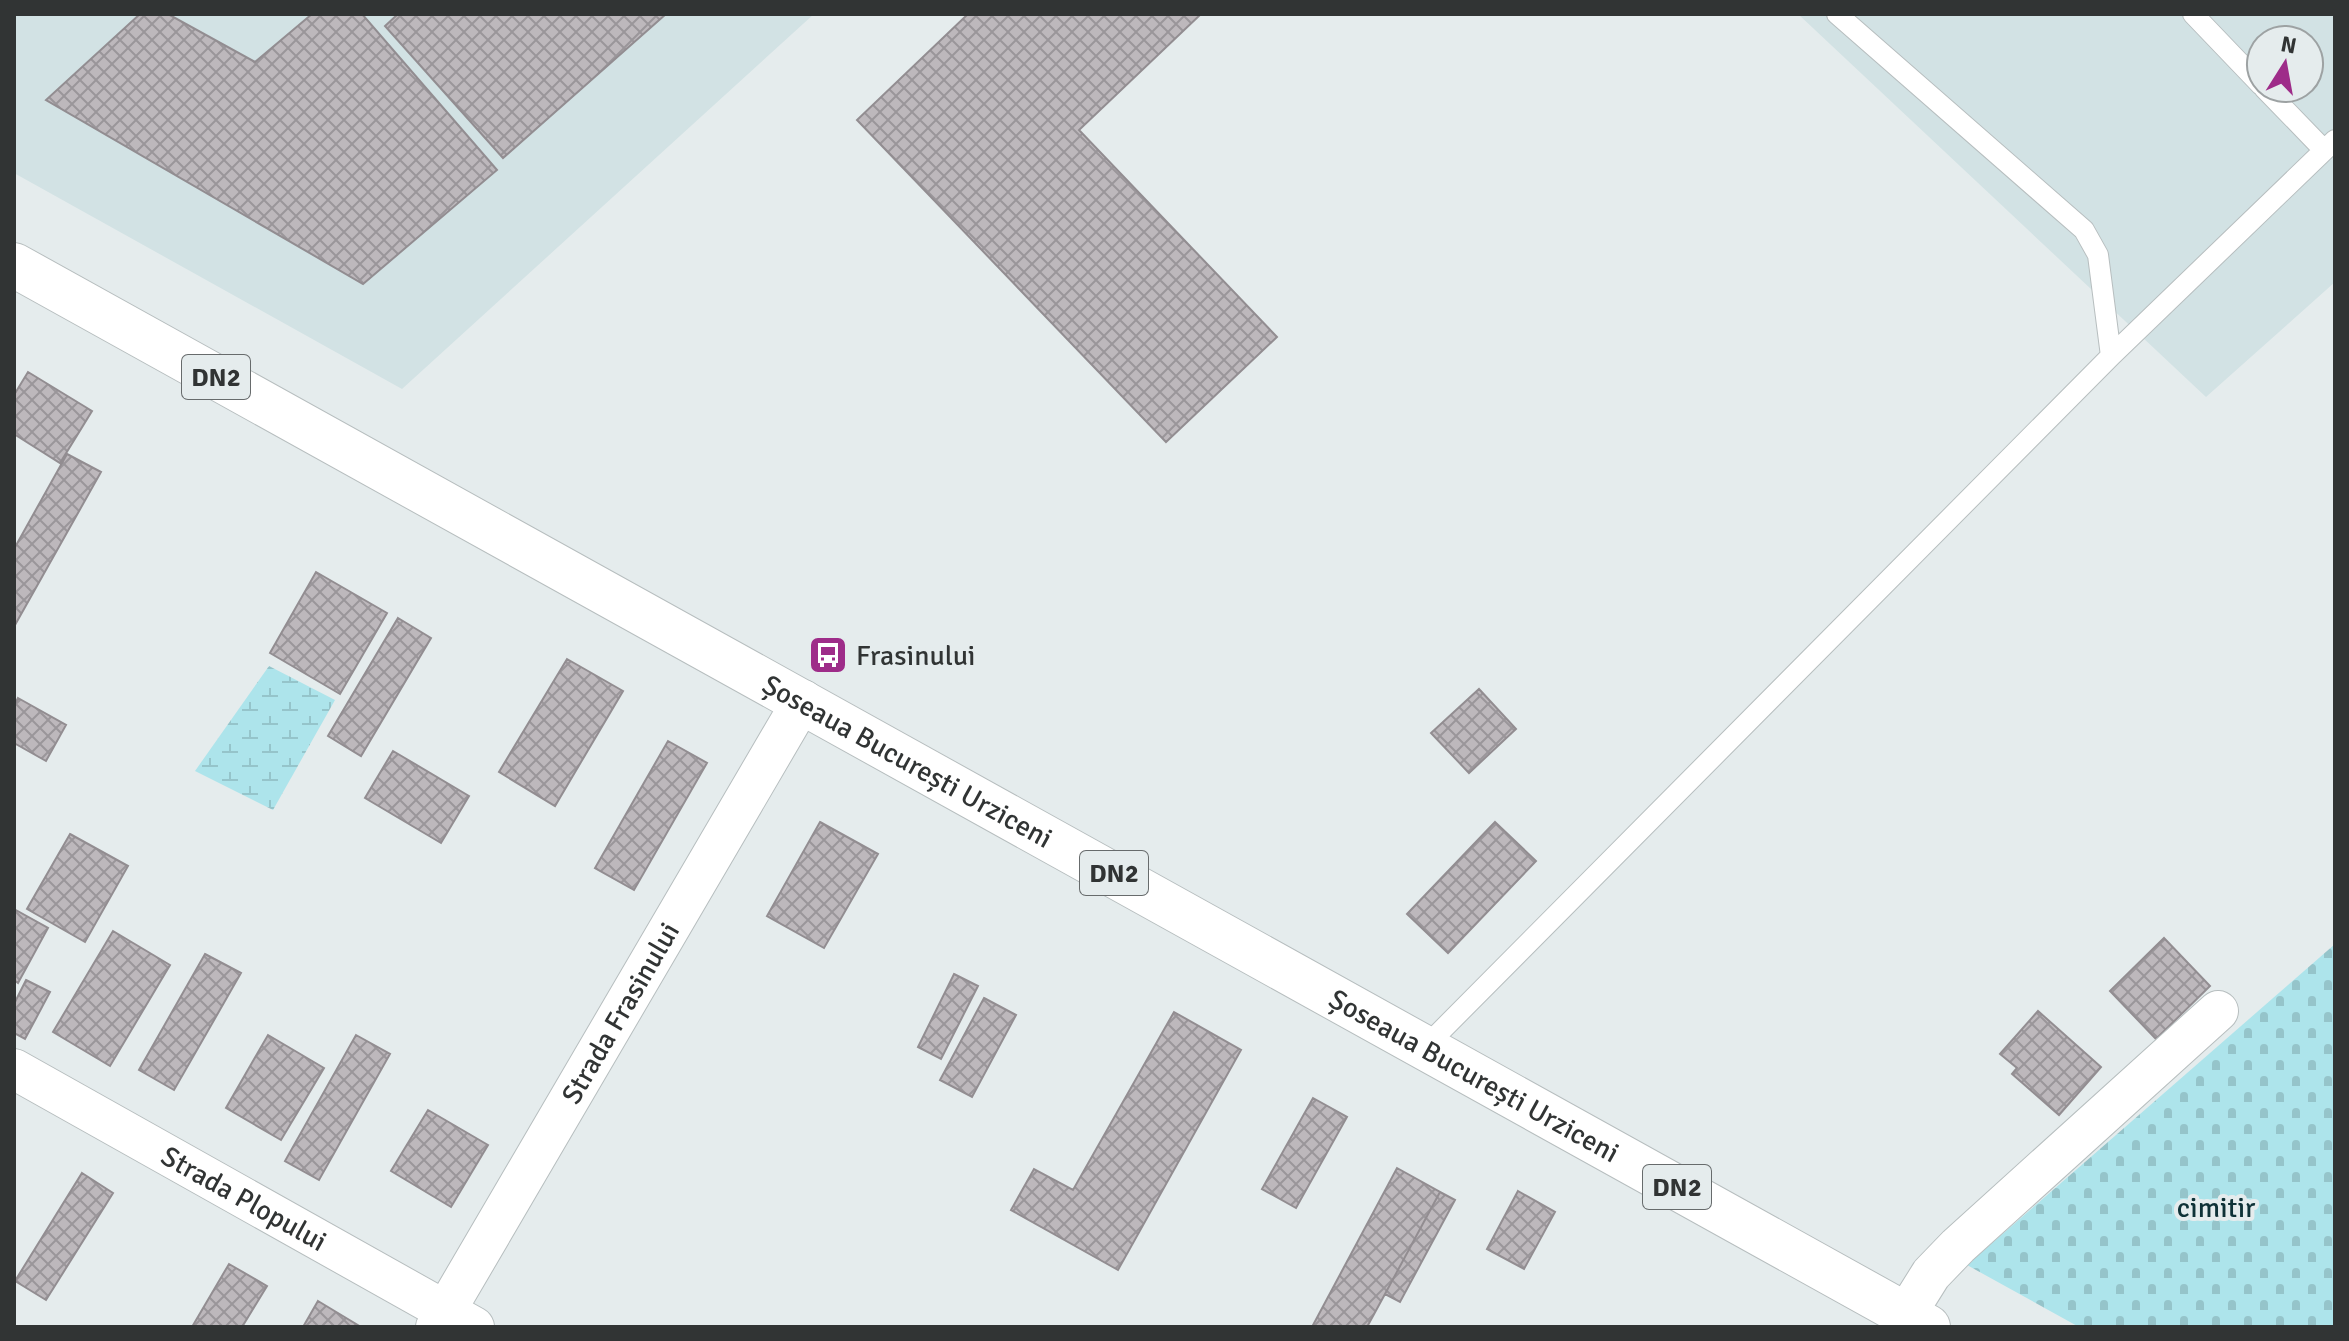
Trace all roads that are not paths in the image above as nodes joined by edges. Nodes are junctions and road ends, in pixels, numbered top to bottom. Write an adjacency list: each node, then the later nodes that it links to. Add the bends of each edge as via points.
1 (1837, 14): 7 (lane, via 2084,230 2098,255)
2 (2193, 14): 3 (lane)
3 (2245, 68)
4 (2283, 104): 5 (lane)
5 (2330, 145): 7 (lane)
6 (14, 265): 8 (highway, Șoseaua București Urziceni / DN2)
7 (2111, 356): 10 (lane)
8 (803, 700): 10 (highway, Șoseaua București Urziceni / DN2); 13 (street, Strada Frasinului)
9 (2218, 1011): 12 (street, via 1958,1246 1931,1274)
10 (1425, 1047): 12 (highway, Șoseaua București Urziceni / DN2)
11 (14, 1069): 13 (street, Strada Plopului)
12 (1917, 1321)
13 (452, 1322)

